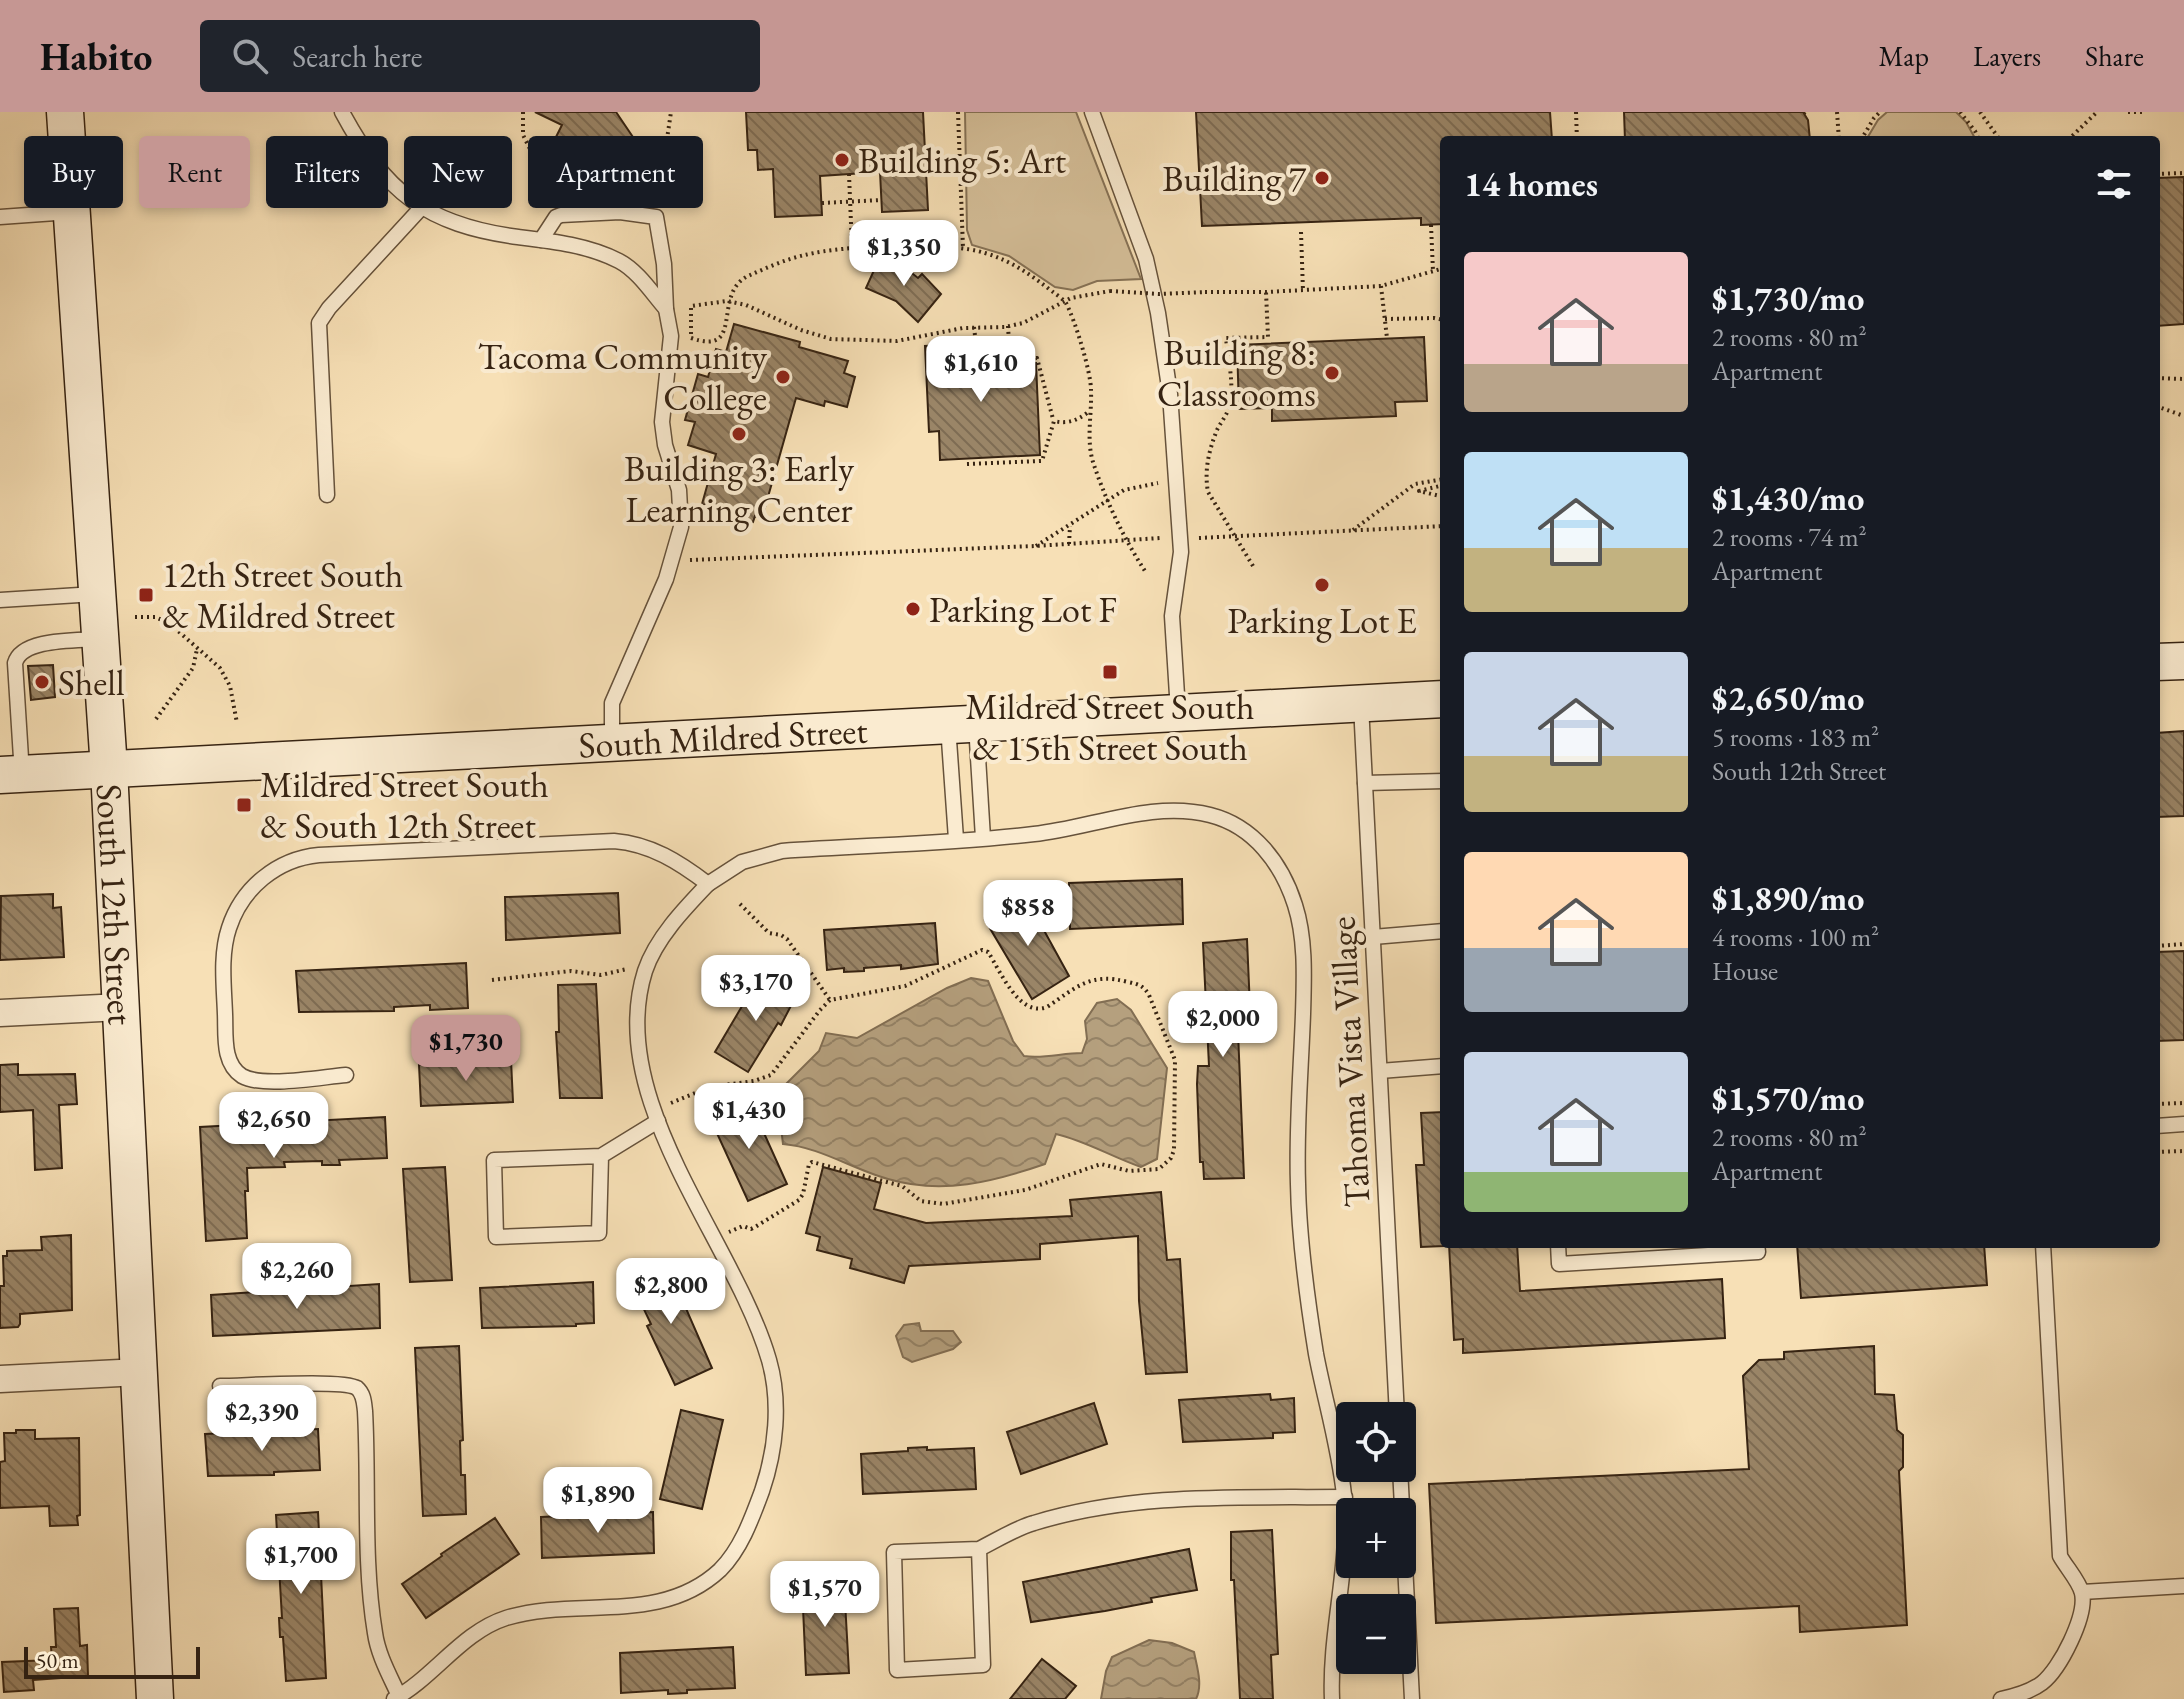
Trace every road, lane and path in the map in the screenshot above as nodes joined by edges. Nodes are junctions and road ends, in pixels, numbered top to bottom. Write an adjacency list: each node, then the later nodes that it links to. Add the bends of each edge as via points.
1 (65, 112): 30 (main road, South 12th Street)
2 (342, 112): 24 (lane, via 381,174)
3 (523, 112): 32 (path, via 523,135 544,167)
4 (671, 112): 33 (path, via 667,139 672,198)
5 (958, 112): 38 (path)
6 (1092, 112): 66 (lane, via 1149,272 1170,394)
7 (1576, 112): 15 (path)
8 (1837, 112): 16 (path)
9 (1880, 112): 17 (path)
10 (1960, 112): 18 (path)
11 (1980, 112): 19 (path)
12 (2097, 112): 20 (path)
13 (2128, 112): 14 (path)
14 (2143, 112)
15 (1577, 136)
16 (1839, 136)
17 (1863, 136)
18 (1977, 136)
19 (1997, 136)
20 (2076, 136)
21 (2184, 173): 23 (path)
22 (849, 174): 26 (path)
23 (2160, 174)
24 (404, 195)
25 (882, 200): 26 (path)
26 (850, 202): 27 (path); 37 (path)
27 (822, 203)
28 (421, 208): 69 (lane, via 319,323)
29 (424, 208): 36 (lane, via 454,225)
30 (71, 212): 31 (lane); 84 (main road, South 12th Street)
31 (0, 217)
32 (556, 217): 33 (lane, via 620,212); 36 (lane)
33 (656, 217): 47 (lane)
34 (1431, 225): 40 (path)
35 (1301, 232): 42 (path)
36 (541, 240): 47 (lane, via 594,250 621,262)
37 (852, 248): 38 (path); 44 (path, via 804,255 744,278)
38 (963, 248): 45 (path, via 1020,267)
39 (1440, 269): 40 (path)
40 (1433, 271): 41 (path)
41 (1381, 286): 42 (path); 48 (path)
42 (1303, 291): 43 (path)
43 (1266, 292): 45 (path, bridge, via 1110,291); 75 (path, via 1268,337 1226,338 1231,397 1205,479)
44 (727, 301): 46 (path); 51 (path, via 831,339 897,341); 52 (path)
45 (1065, 301): 50 (path, via 1037,318); 62 (path, via 1089,372)
46 (691, 306)
47 (668, 315): 81 (lane, via 671,336 662,422 682,508)
48 (1385, 319): 49 (path); 55 (path)
49 (1440, 319)
50 (1008, 326): 51 (path); 57 (path)
51 (974, 327): 56 (path)
52 (723, 334): 53 (path); 54 (path, via 710,343)
53 (731, 337)
54 (691, 338)
55 (1387, 338)
56 (976, 344)
57 (1010, 359): 58 (path); 64 (path, via 1037,358)
58 (982, 361)
59 (2160, 378): 60 (path)
60 (2184, 379)
61 (2160, 407): 63 (path)
62 (1088, 412): 65 (path, via 1064,423 1054,421 1042,461); 71 (path, via 1093,460)
63 (2184, 416)
64 (1053, 419)
65 (967, 464)
66 (1176, 480): 71 (path, via 1124,490); 93 (lane, via 1181,552 1172,616)
67 (1440, 480): 74 (path, via 1415,484)
68 (1440, 486): 70 (path, via 1419,491)
69 (327, 495)
70 (1440, 496)
71 (1109, 500): 72 (path); 78 (path)
72 (1070, 525): 79 (path); 80 (path)
73 (1440, 526): 74 (path)
74 (1351, 531): 75 (path)
75 (1235, 537): 77 (path); 82 (path)
76 (1170, 538): 78 (path)
77 (1196, 538)
78 (1124, 539): 79 (path); 83 (path)
79 (1069, 544): 80 (path)
80 (1035, 546): 81 (path)
81 (672, 561): 97 (lane, via 612,703)
82 (1253, 566)
83 (1145, 571)
84 (96, 594): 85 (lane); 87 (main road, South 12th Street)
85 (0, 600)
86 (135, 617): 88 (path, via 169,623)
87 (99, 639): 98 (main road, South 12th Street); 99 (lane, via 40,644 17,654)
88 (197, 649): 94 (path, via 193,668); 95 (path, via 220,668 230,686)
89 (2184, 661): 90 (main road)
90 (2160, 662)
91 (1440, 699): 92 (main road, South Mildred Street)
92 (1361, 705): 93 (main road, South Mildred Street); 101 (lane, Tahoma Vista Village)
93 (1178, 715): 96 (main road, South Mildred Street)
94 (156, 719)
95 (237, 723)
96 (962, 725): 97 (main road, South Mildred Street); 102 (lane); 103 (lane)
97 (612, 742): 98 (main road, South Mildred Street)
98 (109, 769): 99 (main road, South Mildred Street); 115 (main road, South 12th Street)
99 (11, 775)
100 (1440, 781): 101 (lane)
101 (1365, 783): 109 (lane, Tahoma Vista Village)
102 (980, 804): 103 (lane); 104 (lane)
103 (954, 806): 105 (lane)
104 (983, 838): 105 (lane); 137 (lane, via 1138,815 1210,815 1258,842 1285,879 1297,908 1304,980 1301,1245)
105 (956, 839): 106 (lane, via 782,851 742,862)
106 (708, 884): 112 (lane, via 679,915); 119 (lane, via 651,848 614,841 319,855 277,866 254,887 229,927 223,966 229,1060 241,1075 256,1080)
107 (740, 904): 114 (path, via 769,933 787,939)
108 (1440, 931): 109 (lane)
109 (1373, 937): 118 (lane, Tahoma Vista Village)
110 (2184, 944): 111 (path)
111 (2160, 946)
112 (644, 975): 113 (path, via 625,968 601,975 571,971); 122 (lane, via 640,1047)
113 (492, 980)
114 (830, 1000): 122 (path, via 771,1075 710,1087); 128 (path, via 905,986 982,950 1021,1002 1041,1010 1093,979 1144,987 1175,1060 1171,1158 1159,1169 1129,1171 1101,1164 1025,1190 943,1204 921,1201 902,1186 812,1162 799,1200 751,1229 743,1226)
115 (121, 1007): 116 (street); 132 (main road, South 12th Street)
116 (0, 1013)
117 (1440, 1066): 118 (lane)
118 (1380, 1071): 135 (lane, Tahoma Vista Village)
119 (346, 1075)
120 (2184, 1103): 121 (path)
121 (2160, 1104)
122 (656, 1115): 127 (lane); 128 (lane)
123 (2184, 1124): 124 (lane)
124 (2160, 1126)
125 (2184, 1151): 126 (path)
126 (2160, 1152)
127 (601, 1156): 127 (lane, via 494,1160 496,1237 599,1233)
128 (712, 1238): 141 (lane, via 757,1328 774,1384 773,1452 750,1523 732,1557 718,1572 669,1600 532,1613 494,1623)
129 (1558, 1248): 130 (lane, via 1559,1264 1758,1252)
130 (1758, 1248)
131 (2043, 1248): 140 (lane, via 2060,1556)
132 (140, 1372): 133 (street); 142 (main road, South 12th Street)
133 (0, 1379)
134 (220, 1386): 141 (lane, via 335,1384 355,1387 362,1394 375,1635)
135 (1396, 1402)
136 (1401, 1482): 144 (lane)
137 (1345, 1497): 138 (lane, via 1190,1498 1091,1509 1031,1523); 143 (lane)
138 (979, 1549): 138 (lane, via 983,1665 897,1670 894,1552)
139 (2184, 1586): 140 (lane)
140 (2082, 1592): 145 (lane, via 2082,1613 2056,1667 2041,1684)
141 (397, 1698)
142 (155, 1699)
143 (1332, 1699)
144 (1412, 1699)
145 (2001, 1699)

